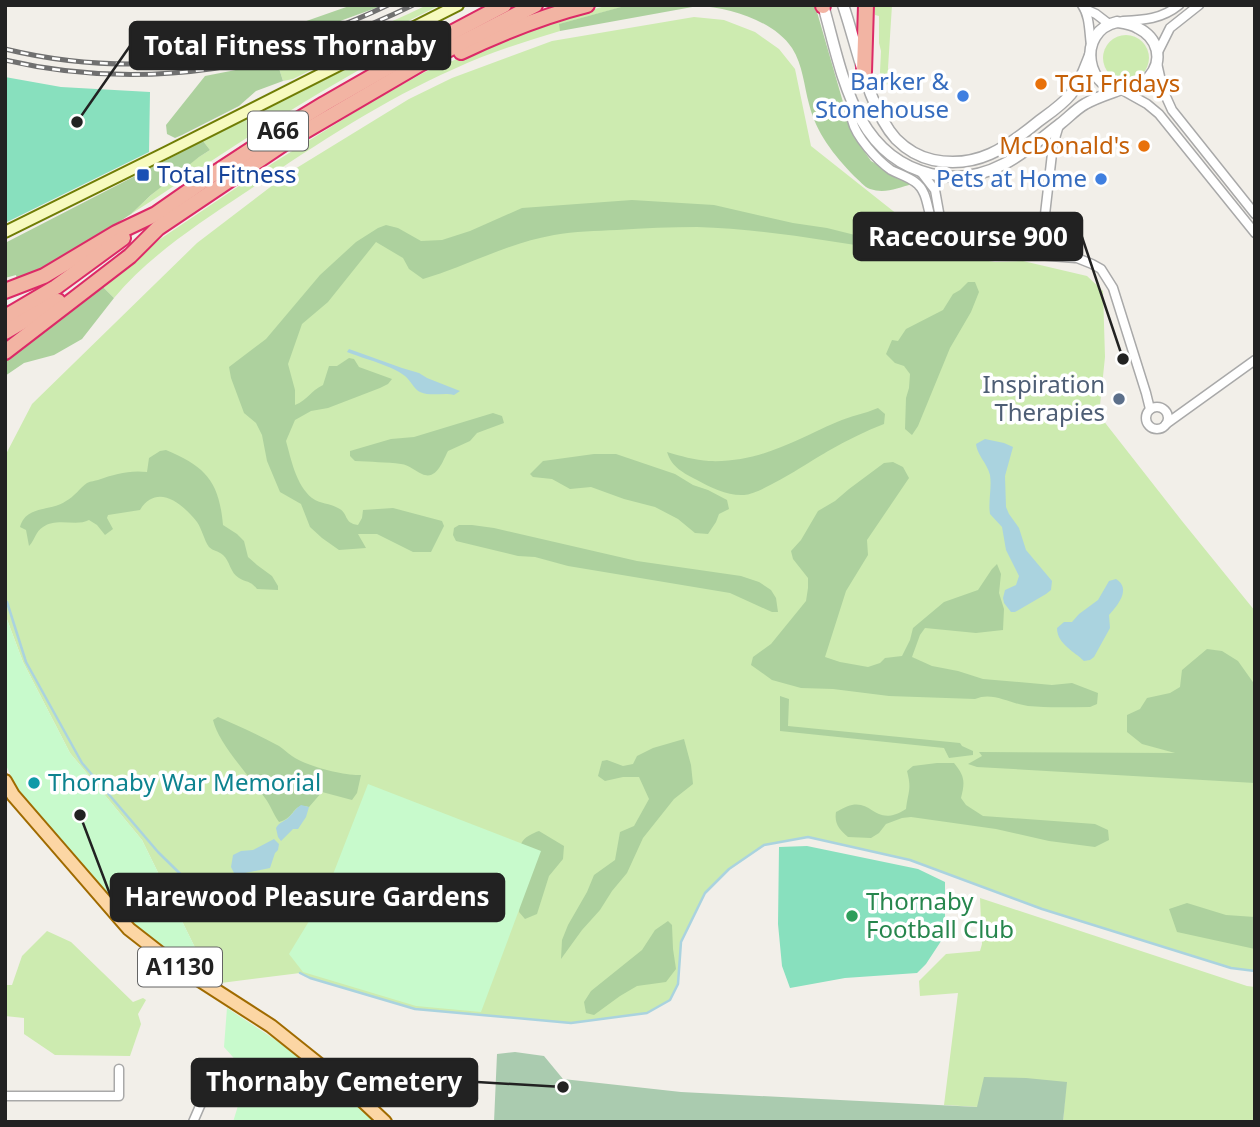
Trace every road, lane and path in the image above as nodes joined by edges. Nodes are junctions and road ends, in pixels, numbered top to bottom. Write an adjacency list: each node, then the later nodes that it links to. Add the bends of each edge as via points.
1 (458, 5): 24 (main road)
2 (484, 5): 14 (highway)
3 (504, 5): 14 (highway, A66)
4 (535, 5): 17 (highway, A66)
5 (587, 5): 17 (highway, A66, via 517,28)
6 (843, 5): 16 (street)
7 (866, 5): 16 (highway)
8 (1179, 5): 12 (street, via 1152,19)
9 (1199, 5): 15 (street, via 1170,28)
10 (823, 6): 19 (street)
11 (1084, 7): 12 (street); 13 (street)
12 (1113, 23): 13 (street, via 1098,32); 15 (street, via 1137,27 1150,37)
13 (1091, 50): 16 (street, via 1083,74 1064,101 1016,140 965,162 928,159 897,140 882,119); 18 (street, via 1095,76)
14 (406, 57): 23 (highway, A66, via 209,177)
15 (1157, 58): 18 (street, via 1152,74 1142,84); 22 (street, via 1172,110)
16 (864, 72)
17 (376, 89): 23 (highway, A66)
18 (1120, 90): 20 (street, via 1085,104); 25 (street, via 1159,114)
19 (850, 96): 21 (street, via 873,139); 26 (street, via 852,120 872,154 923,189 936,230)
20 (1059, 125): 21 (street, via 1004,164 980,173 954,177); 27 (street, via 1044,223)
21 (921, 172): 26 (street, via 935,190 942,229)
22 (1255, 215)
23 (157, 221): 28 (highway, A66, via 116,233 44,275); 29 (highway, A66); 30 (highway, A66, via 48,308); 31 (highway, via 130,256)
24 (5, 232)
25 (1255, 233)
26 (951, 240): 27 (street, via 965,246)
27 (1027, 253): 34 (street, via 1077,258 1101,269 1113,288)
28 (5, 291)
29 (5, 317)
30 (5, 332)
31 (5, 352)
32 (1255, 360): 33 (street)
33 (1189, 407): 35 (street); 36 (street)
34 (1150, 410): 35 (street, via 1158,407); 36 (street, via 1149,426 1157,429)
35 (1165, 411): 36 (street)
36 (1166, 424)
37 (5, 781): 42 (main road, A1130, via 129,929 271,1026)
38 (119, 1069): 40 (street, via 119,1096)
39 (205, 1072): 41 (street, via 203,1099)
40 (5, 1096)
41 (194, 1122)
42 (385, 1122)

